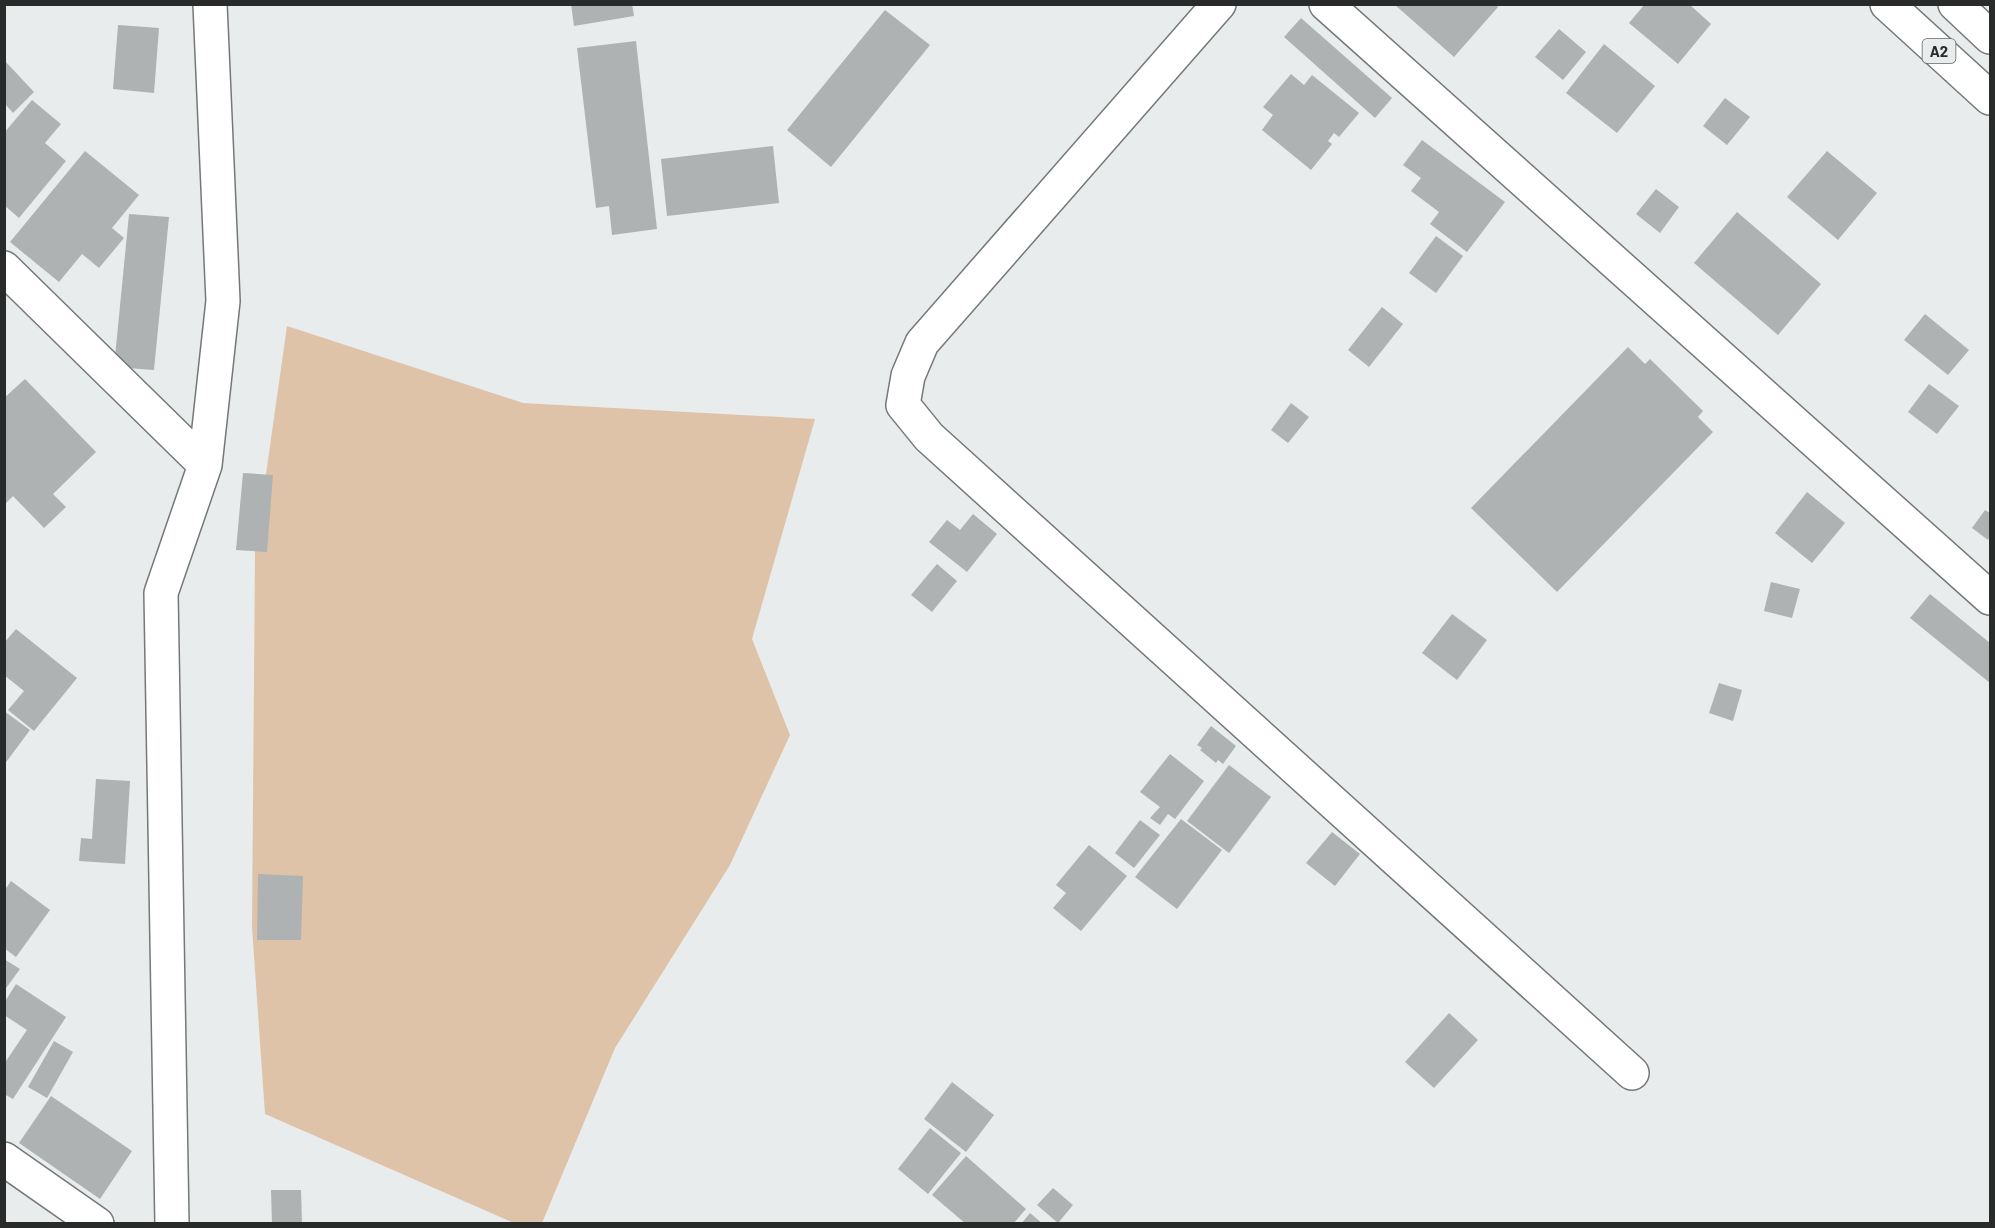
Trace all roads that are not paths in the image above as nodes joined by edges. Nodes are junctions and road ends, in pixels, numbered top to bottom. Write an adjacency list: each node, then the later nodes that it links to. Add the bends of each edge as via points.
1 (210, 4): 9 (main road, via 223,301)
2 (1219, 4): 11 (main road, via 922,343 908,376 903,405 929,437)
3 (1326, 4): 10 (main road)
4 (1887, 4): 7 (main road, A2)
5 (1954, 4): 6 (main road)
6 (1990, 37)
7 (1990, 98)
8 (4, 268): 9 (main road)
9 (205, 465): 14 (main road, via 161,593)
10 (1990, 598)
11 (1632, 1073)
12 (4, 1159): 13 (main road)
13 (97, 1224)
14 (172, 1224)

